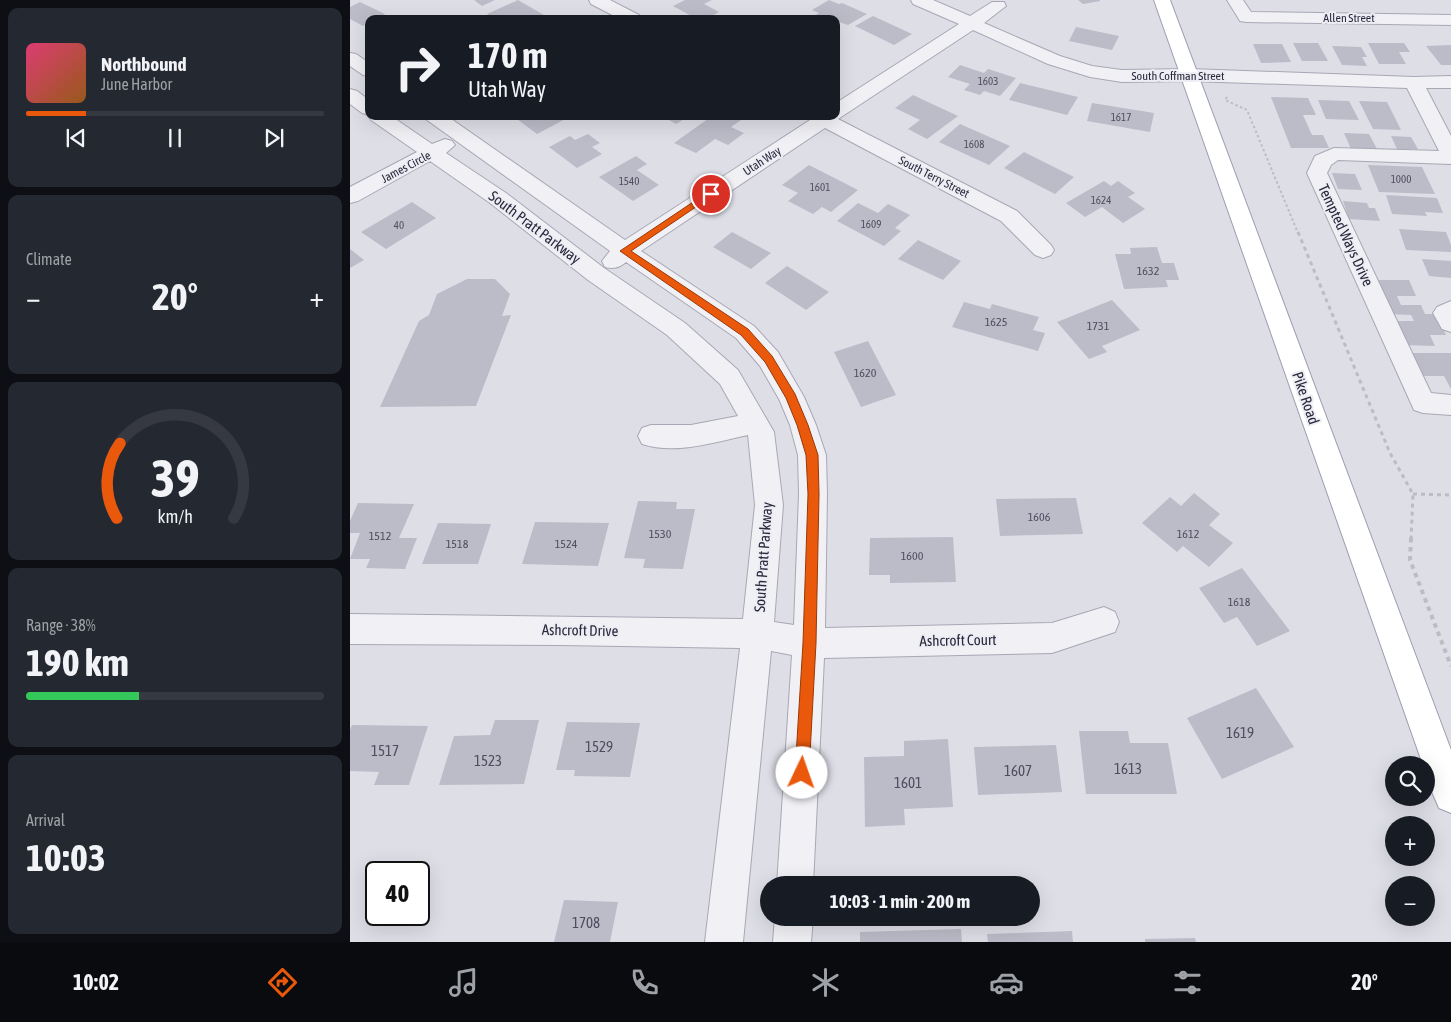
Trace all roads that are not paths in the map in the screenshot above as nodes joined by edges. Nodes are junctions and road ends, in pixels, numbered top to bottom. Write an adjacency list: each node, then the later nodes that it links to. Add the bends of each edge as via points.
1 (596, 0): 6 (street)
2 (919, 0): 8 (street, South Coffman Street)
3 (1162, 0): 11 (main road, Pike Road)
4 (1235, 0): 7 (street, Allen Street, via 1246,17)
5 (998, 6): 8 (street, Utah Way)
6 (625, 15)
7 (1451, 20)
8 (972, 22): 11 (street, South Coffman Street, via 1054,60 1090,71 1122,76); 16 (street, Utah Way)
9 (350, 58): 10 (street)
10 (365, 68)
11 (1190, 75): 13 (street, South Coffman Street); 37 (main road, Pike Road)
12 (1451, 82): 13 (street, South Coffman Street)
13 (1414, 83): 23 (street)
14 (350, 95): 15 (street)
15 (365, 106)
16 (840, 108)
17 (384, 120): 22 (street, South Pratt Parkway)
18 (440, 120): 21 (street, South Pratt Parkway)
19 (821, 120): 26 (street, Utah Way)
20 (834, 120): 25 (street, South Terry Street, via 1009,216)
21 (461, 135): 22 (street, James Circle); 26 (street, South Pratt Parkway)
22 (433, 153): 24 (street, James Circle); 27 (street, South Pratt Parkway, via 498,198)
23 (1451, 156): 30 (street, Tempted Ways Drive, via 1334,154 1322,161 1317,173 1423,403)
24 (350, 196)
25 (1043, 250)
26 (625, 251): 27 (street, Utah Way); 36 (street, South Pratt Parkway, via 745,332 769,359 791,396 812,455 814,494)
27 (596, 274): 31 (street, South Pratt Parkway, via 676,329 729,377)
28 (1451, 310): 29 (street, via 1445,313)
29 (1451, 323)
30 (1451, 405)
31 (756, 423): 32 (street, via 691,436); 35 (street, South Pratt Parkway, via 761,432 769,505)
32 (651, 436)
33 (1104, 622): 36 (street, Ashcroft Court, via 1052,638)
34 (350, 629): 35 (street, Ashcroft Drive)
35 (757, 634): 36 (street, Ashcroft Drive); 40 (street, South Pratt Parkway)
36 (809, 643): 38 (street, South Pratt Parkway)
37 (1451, 796)
38 (796, 876)
39 (793, 926): 41 (street)
40 (724, 942)
41 (792, 942)

